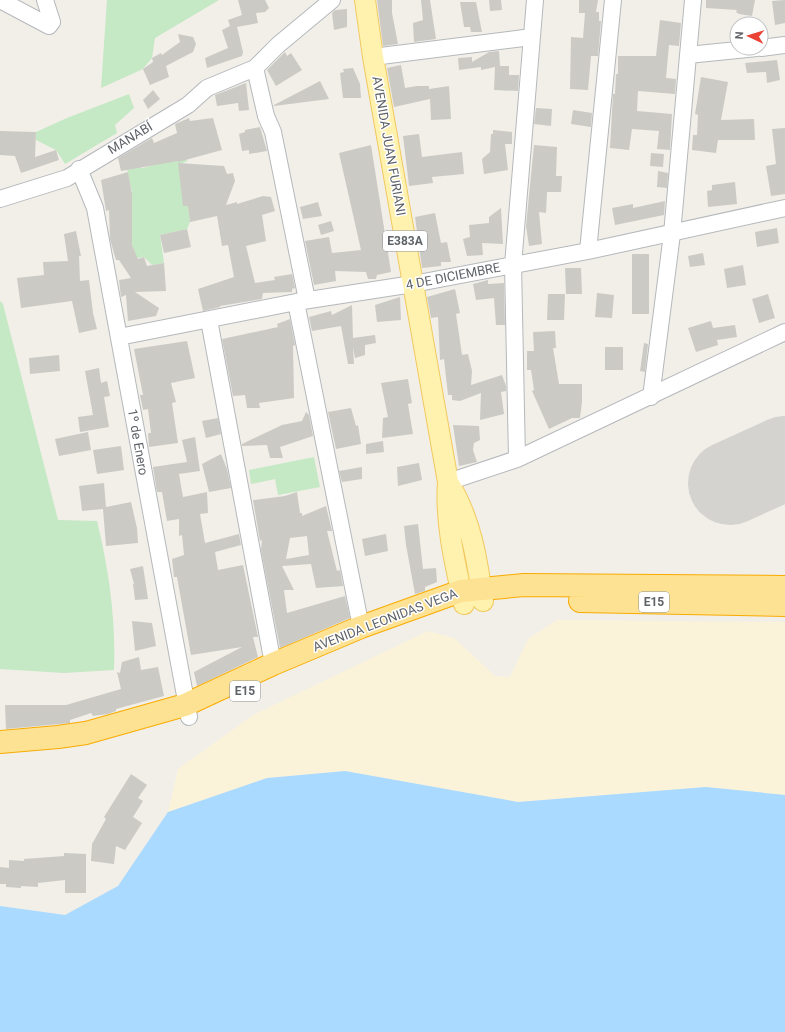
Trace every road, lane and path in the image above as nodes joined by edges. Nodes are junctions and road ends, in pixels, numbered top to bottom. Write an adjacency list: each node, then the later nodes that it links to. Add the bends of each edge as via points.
1 (0, 0): 2 (street, via 49,26 52,22)
2 (45, 0)
3 (332, 0): 14 (street, via 278,45)
4 (365, 0): 13 (main road, AVENIDA JUAN FURIANI / E383A)
5 (535, 0): 8 (street)
6 (613, 0): 19 (street)
7 (694, 0): 12 (street)
8 (532, 37): 13 (street); 20 (street)
9 (785, 45): 10 (street)
10 (769, 47)
11 (729, 51): 12 (street)
12 (688, 55): 18 (street)
13 (373, 56): 21 (main road, AVENIDA JUAN FURIANI / E383A)
14 (255, 68): 15 (street, MANABÍ, via 207,88 188,105); 22 (street, via 266,116 273,132)
15 (79, 169): 16 (street, MANABÍ, via 67,178); 25 (street, 1º de Enero, via 95,208)
16 (0, 199)
17 (785, 208): 18 (street, 4 DE DICIEMBRE)
18 (672, 234): 19 (street, 4 DE DICIEMBRE); 26 (street)
19 (588, 251): 20 (street, 4 DE DICIEMBRE)
20 (513, 265): 21 (street, 4 DE DICIEMBRE); 27 (street)
21 (413, 284): 22 (street, 4 DE DICIEMBRE); 28 (main road, AVENIDA JUAN FURIANI / E383A)
22 (302, 301): 23 (street, 4 DE DICIEMBRE); 32 (street)
23 (209, 320): 25 (street, 4 DE DICIEMBRE); 33 (street)
24 (785, 332): 26 (street)
25 (119, 337): 34 (street, 1º de Enero)
26 (650, 397): 27 (street)
27 (517, 459): 28 (street)
28 (448, 482): 30 (main road, AVENIDA JUAN FURIANI / E383A, via 467,521 476,558)
29 (785, 587): 30 (highway, AVENIDA LEONIDAS VEGA / E15, via 524,585)
30 (472, 596): 31 (highway, AVENIDA LEONIDAS VEGA / E15); 32 (highway, AVENIDA LEONIDAS VEGA / E15); 34 (highway, AVENIDA LEONIDAS VEGA / E15, via 438,612)
31 (785, 605)
32 (361, 628): 33 (highway, AVENIDA LEONIDAS VEGA / E15)
33 (273, 664): 34 (highway, AVENIDA LEONIDAS VEGA / E15)
34 (187, 711): 35 (highway, AVENIDA LEONIDAS VEGA / E15, via 86,733); 36 (highway, AVENIDA LEONIDAS VEGA / E15, via 88,746)
35 (0, 742)
36 (0, 753)

